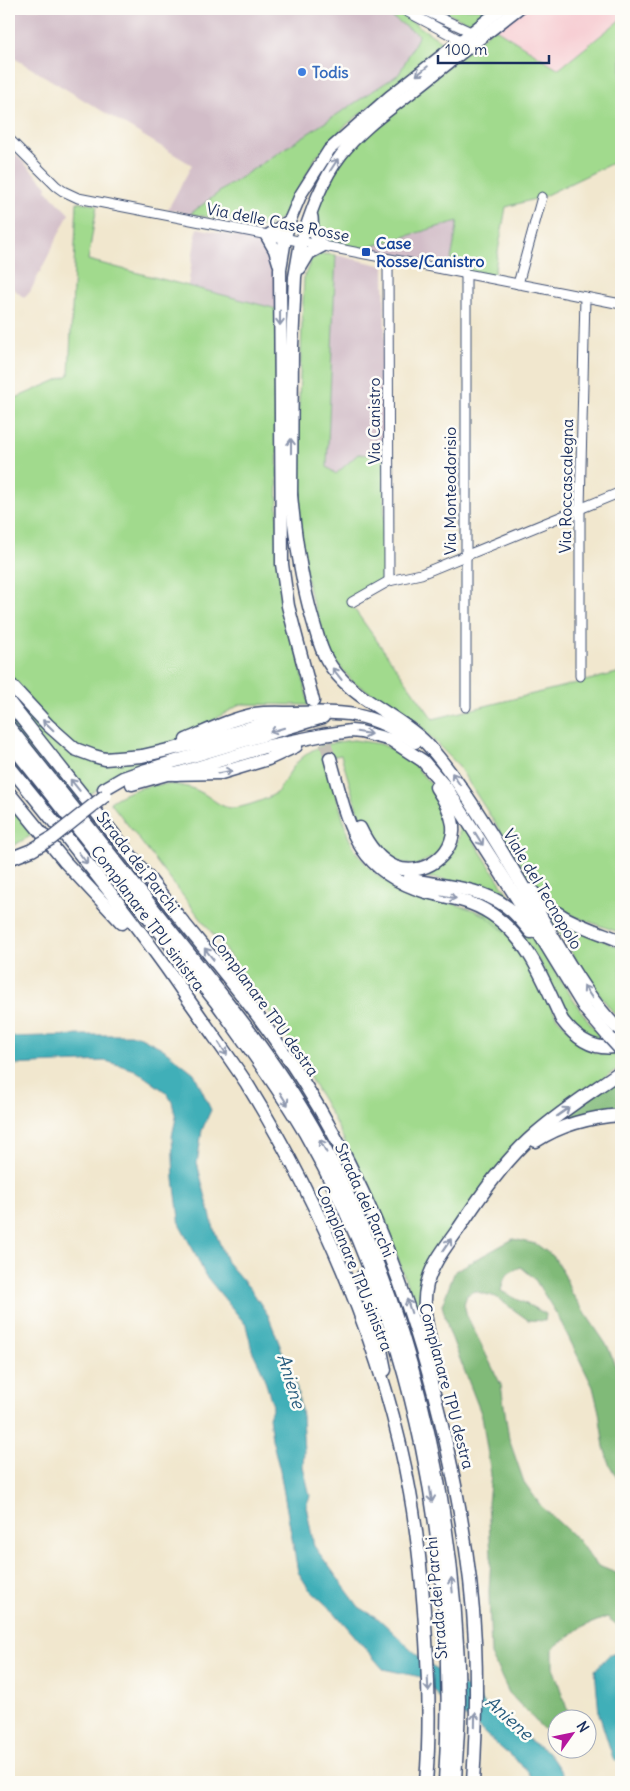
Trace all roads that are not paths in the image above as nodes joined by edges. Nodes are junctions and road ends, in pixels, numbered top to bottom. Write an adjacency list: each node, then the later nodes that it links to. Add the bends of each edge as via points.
1 (402, 9): 6 (street)
2 (421, 9): 5 (street)
3 (501, 9): 5 (main road)
4 (518, 9): 6 (main road)
5 (471, 32): 6 (main road)
6 (465, 43): 9 (main road, one-way to 6, via 333,167 360,134); 10 (main road, one-way to 10, via 389,97 329,150 301,194)
7 (9, 138): 11 (street, Via delle Case Rosse, via 56,186 78,198)
8 (542, 197): 19 (street)
9 (312, 208): 13 (main road); 14 (main road, via 312,232)
10 (290, 220): 11 (main road); 12 (main road)
11 (267, 236): 12 (street, Via delle Case Rosse); 16 (highway)
12 (285, 239): 13 (street, Via delle Case Rosse); 16 (highway)
13 (301, 242): 14 (street, Via delle Case Rosse); 18 (highway)
14 (322, 246): 15 (street, Via delle Case Rosse); 18 (highway, via 306,257)
15 (388, 260): 17 (street, Via delle Case Rosse); 26 (street, Via Canistro)
16 (280, 269): 23 (highway, one-way to 23, via 282,564 288,606 316,700 295,602)
17 (466, 274): 19 (street, Via delle Case Rosse); 25 (street, Via Monteodorisio)
18 (295, 277): 23 (highway, one-way to 18)
19 (518, 284): 20 (street, Via delle Case Rosse)
20 (585, 297): 21 (street, Via delle Case Rosse); 24 (street, Via Roccascalegna)
21 (621, 304)
22 (621, 492): 24 (street)
23 (291, 495): 36 (highway, one-way to 23, via 409,728 348,686 327,660 306,592)
24 (580, 508): 25 (street); 28 (street, Via Roccascalegna)
25 (465, 555): 26 (street, via 421,574); 31 (street, Via Monteodorisio)
26 (389, 581): 27 (street)
27 (352, 602)
28 (580, 676)
29 (9, 683): 32 (highway, one-way to 29, via 297,713 207,741 142,756 105,759 75,749 48,726)
30 (9, 702): 55 (highway, Complanare TPU destra, one-way to 30, via 426,1359 406,1298 383,1234 325,1120 287,1057 237,989)
31 (466, 707)
32 (340, 712): 36 (highway, via 386,724); 38 (highway, one-way to 38, via 146,770 123,778)
33 (9, 727): 56 (highway, Strada dei Parchi, one-way to 33, via 448,1540 426,1423 393,1305 341,1180 313,1127 253,1037)
34 (9, 742): 53 (highway, Strada dei Parchi, one-way to 53, via 247,1044 305,1133)
35 (412, 752): 38 (highway, one-way to 35, via 146,779 176,774 221,773 268,759 316,736 351,731 381,736); 43 (highway, via 447,806 453,832 449,846 434,863 406,870 383,860 363,835 333,756 351,831 369,858); 45 (highway, one-way to 45, via 433,772 460,808)
36 (442, 760): 41 (highway, Viale del Tecnopolo, one-way to 36)
37 (9, 766): 46 (highway, Complanare TPU sinistra, one-way to 46, via 156,954)
38 (105, 792): 40 (highway, via 32,843); 42 (highway, bridge, via 52,838)
39 (9, 793): 46 (highway)
40 (9, 852)
41 (506, 858): 44 (highway, via 536,896 556,913); 47 (highway, Viale del Tecnopolo, one-way to 41, via 571,967)
42 (9, 859)
43 (387, 874): 45 (highway, via 451,886 492,898 514,912); 48 (highway, one-way to 48, via 425,891 474,904 496,917 528,952 568,1028 597,1047)
44 (621, 941)
45 (548, 950): 47 (highway, Viale del Tecnopolo, via 586,1010)
46 (194, 1009): 54 (highway, Complanare TPU sinistra, one-way to 54, via 247,1084 291,1161 326,1232 382,1379)
47 (616, 1033): 49 (highway, Viale del Tecnopolo, bridge)
48 (621, 1046)
49 (621, 1050)
50 (621, 1071): 52 (highway, one-way to 50, via 549,1122)
51 (621, 1115): 52 (highway, via 568,1124)
52 (513, 1156): 55 (highway, one-way to 52, via 457,1469 424,1306 427,1282 440,1256 473,1207)
53 (332, 1183): 54 (highway, via 337,1210 366,1285); 56 (highway, Strada dei Parchi, one-way to 56, via 384,1310 418,1426)
54 (403, 1459): 58 (highway, Complanare TPU sinistra, one-way to 58, via 418,1543 424,1618 429,1692)
55 (460, 1506): 61 (highway, Complanare TPU destra, one-way to 55, via 475,1642)
56 (451, 1631): 57 (highway, Strada dei Parchi, via 459,1702)
57 (451, 1767): 59 (highway, Strada dei Parchi); 60 (highway, Strada dei Parchi)
58 (426, 1782)
59 (445, 1782)
60 (455, 1782)
61 (473, 1782)

